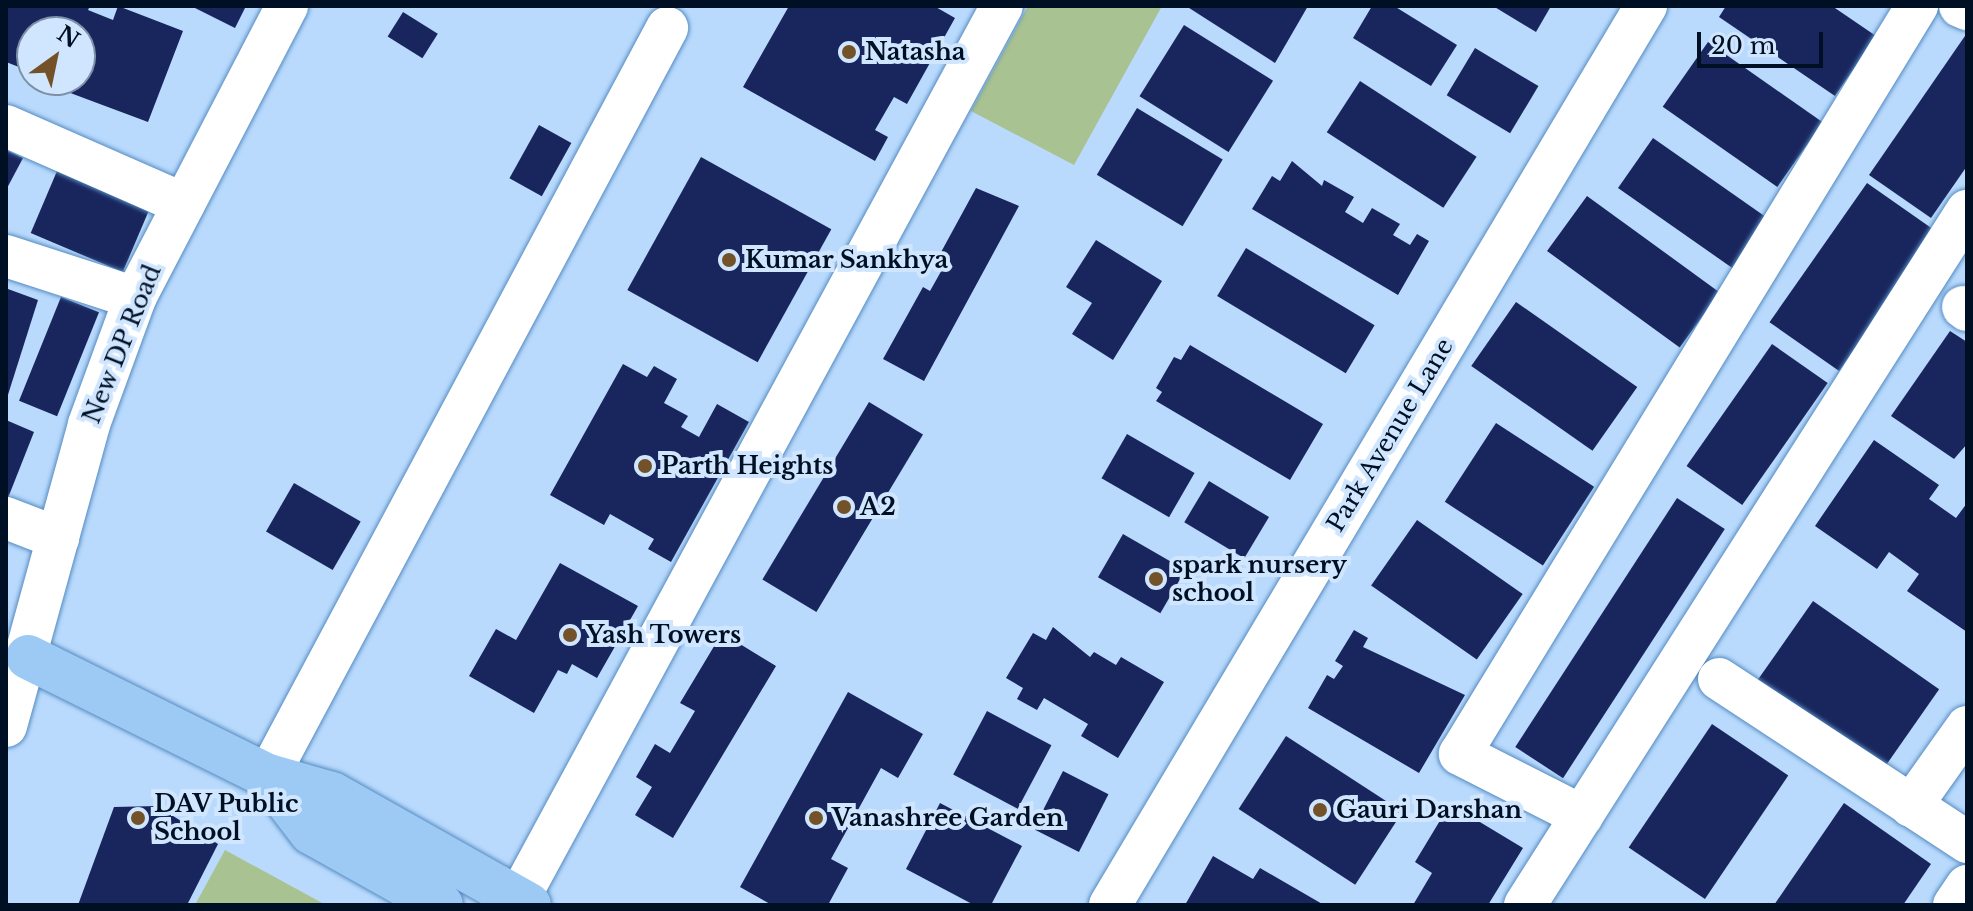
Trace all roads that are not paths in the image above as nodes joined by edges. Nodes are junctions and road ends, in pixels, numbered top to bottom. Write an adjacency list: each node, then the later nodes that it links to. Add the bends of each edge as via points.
1 (287, 6): 9 (street, New DP Road)
2 (1002, 6): 24 (street)
3 (1646, 6): 26 (street, Park Avenue Lane)
4 (1917, 6): 21 (street, via 1460,754)
5 (1960, 6): 6 (street)
6 (1967, 9)
7 (667, 28): 19 (street)
8 (6, 126): 9 (street)
9 (184, 204): 12 (street, New DP Road)
10 (1967, 211): 21 (street)
11 (6, 256): 12 (street)
12 (135, 298): 14 (street, New DP Road, via 89,424)
13 (6, 518): 14 (street)
14 (58, 538): 15 (street, New DP Road)
15 (17, 673): 17 (street, New DP Road); 19 (main road)
16 (1719, 679): 20 (street)
17 (6, 726)
18 (1967, 727): 20 (street)
19 (268, 776): 24 (main road, via 332,794); 25 (main road, via 311,832)
20 (1911, 806): 22 (street)
21 (1582, 816): 27 (street)
22 (1967, 842)
23 (1967, 886): 28 (street)
24 (521, 903)
25 (441, 905)
26 (1110, 905)
27 (1525, 905)
28 (1954, 905)

